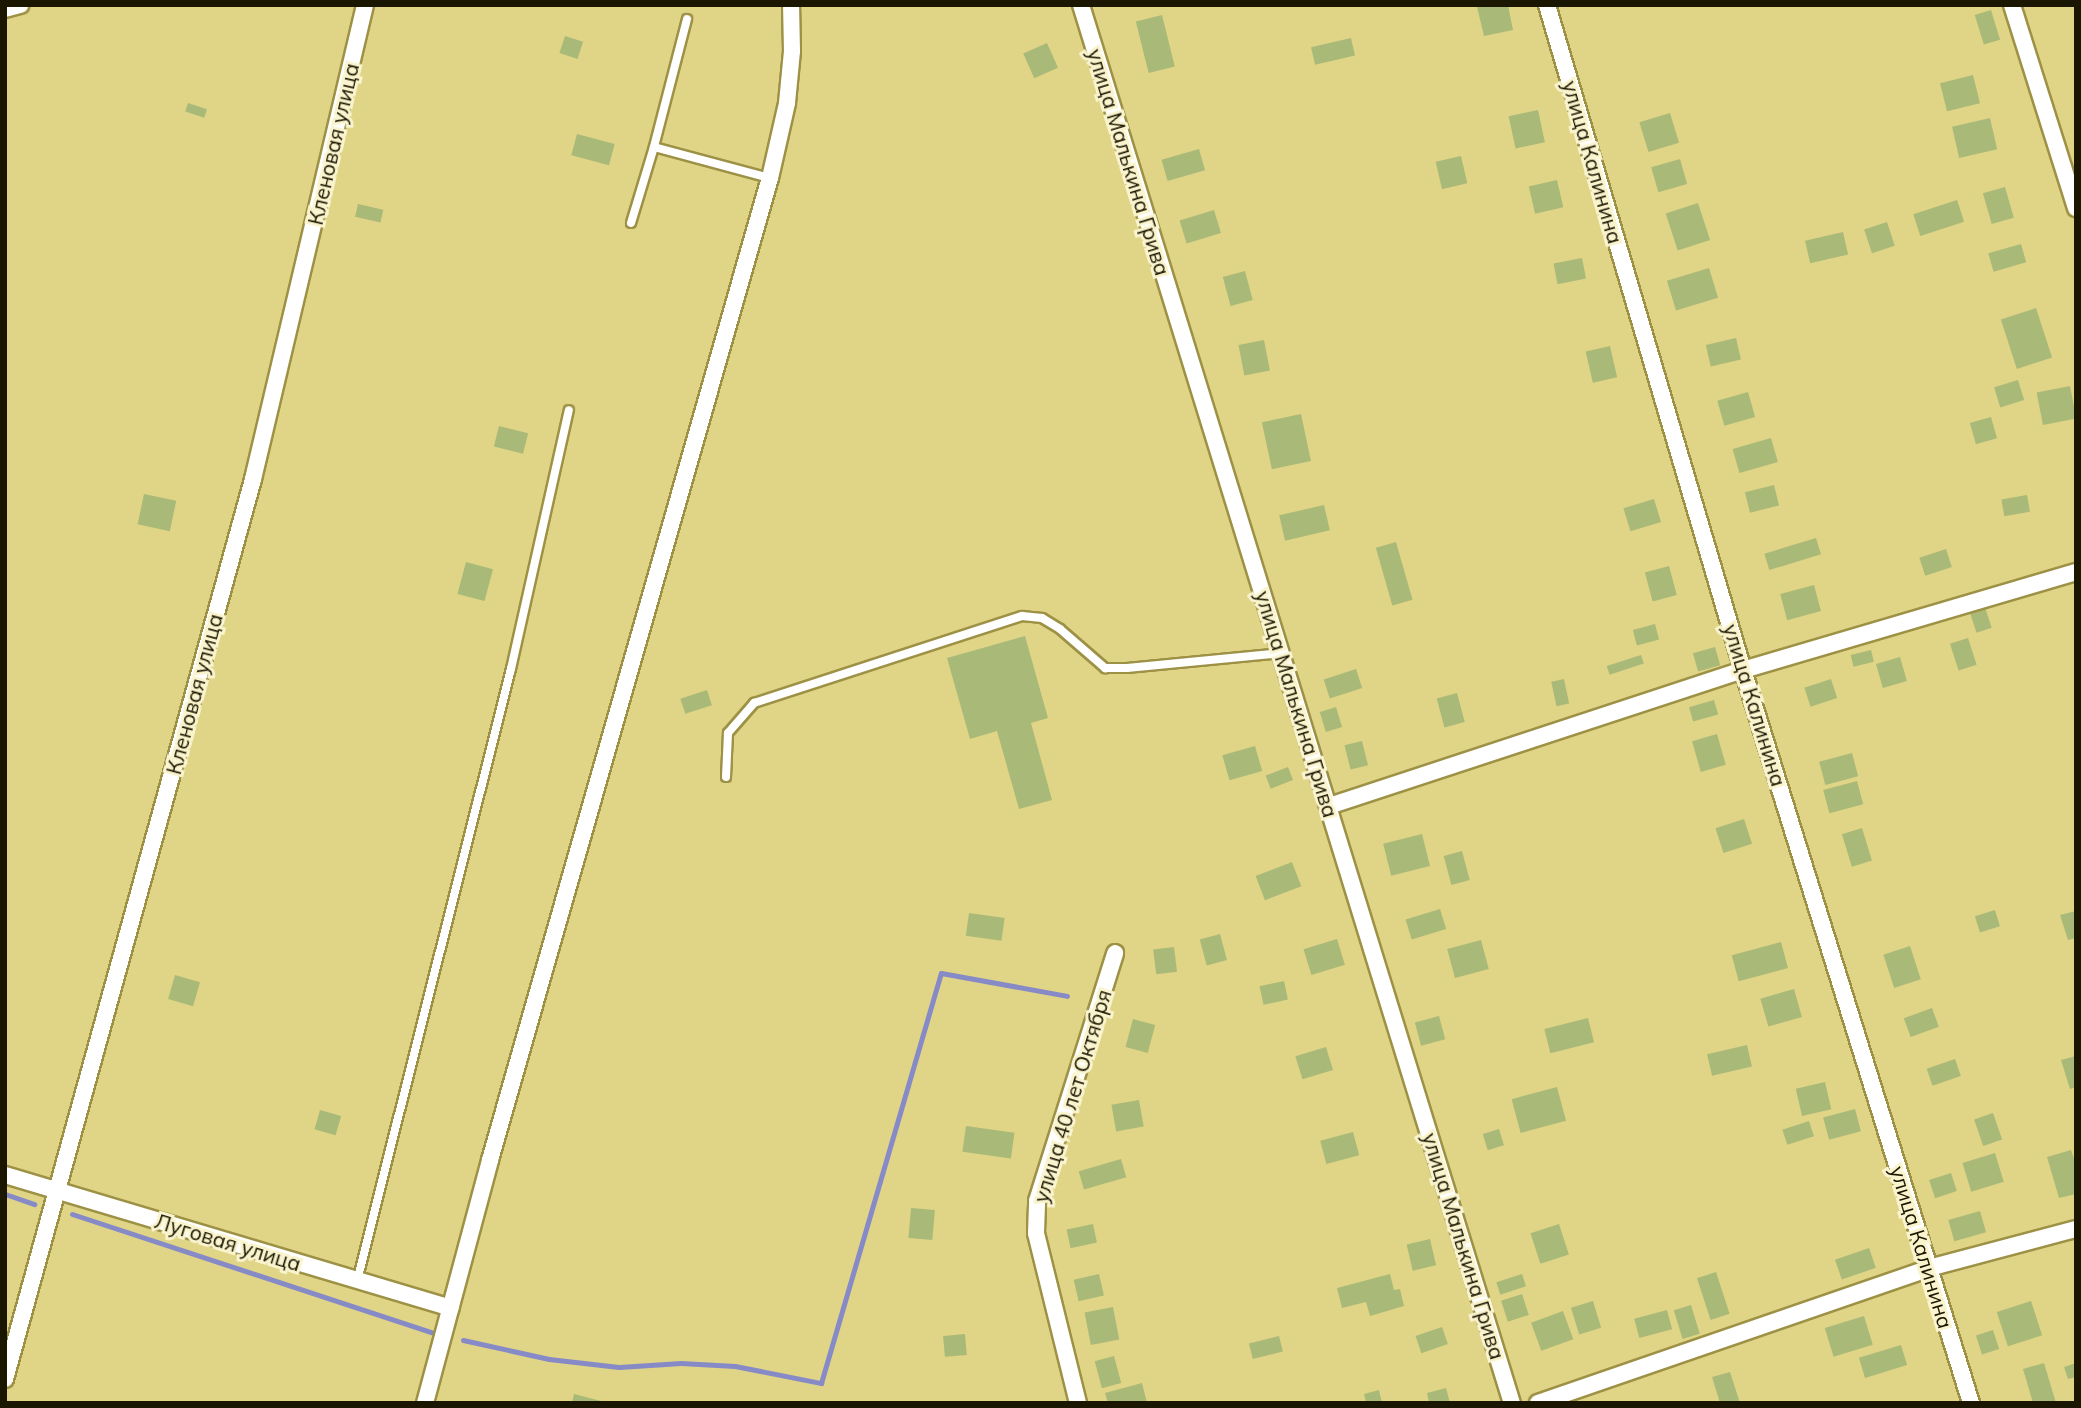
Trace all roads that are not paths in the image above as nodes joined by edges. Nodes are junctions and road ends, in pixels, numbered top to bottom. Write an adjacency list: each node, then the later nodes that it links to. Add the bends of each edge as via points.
1 (20, 5): 7 (street)
2 (365, 5): 21 (street, Кленовая улица, via 253,479)
3 (791, 5): 10 (street, via 787,103)
4 (1081, 5): 15 (street, улица Малькина Грива)
5 (1547, 5): 16 (street, улица Калинина)
6 (2012, 5): 11 (street)
7 (5, 9)
8 (687, 19): 9 (lane)
9 (654, 147): 10 (lane); 12 (lane)
10 (770, 178): 25 (street)
11 (2076, 208)
12 (631, 223)
13 (569, 410): 24 (lane, via 510,669)
14 (2076, 572): 16 (street)
15 (1282, 653): 17 (lane, via 1105,668 1060,629 1042,618 1022,616 754,704 728,733); 18 (street, улица Малькина Грива)
16 (1744, 670): 18 (street); 23 (street, улица Калинина)
17 (726, 777)
18 (1329, 806): 29 (street, улица Малькина Грива)
19 (1115, 953): 28 (street, улица 40 лет Октября, via 1037,1200 1036,1233)
20 (5, 1175): 21 (street, Луговая улица)
21 (57, 1191): 24 (street, Луговая улица); 26 (street, Кленовая улица)
22 (2076, 1229): 23 (street)
23 (1929, 1268): 30 (street); 31 (street, улица Калинина)
24 (357, 1281): 25 (street, Луговая улица)
25 (451, 1308): 27 (street)
26 (5, 1379)
27 (425, 1403)
28 (1078, 1403)
29 (1511, 1403)
30 (1538, 1403)
31 (1971, 1403)

